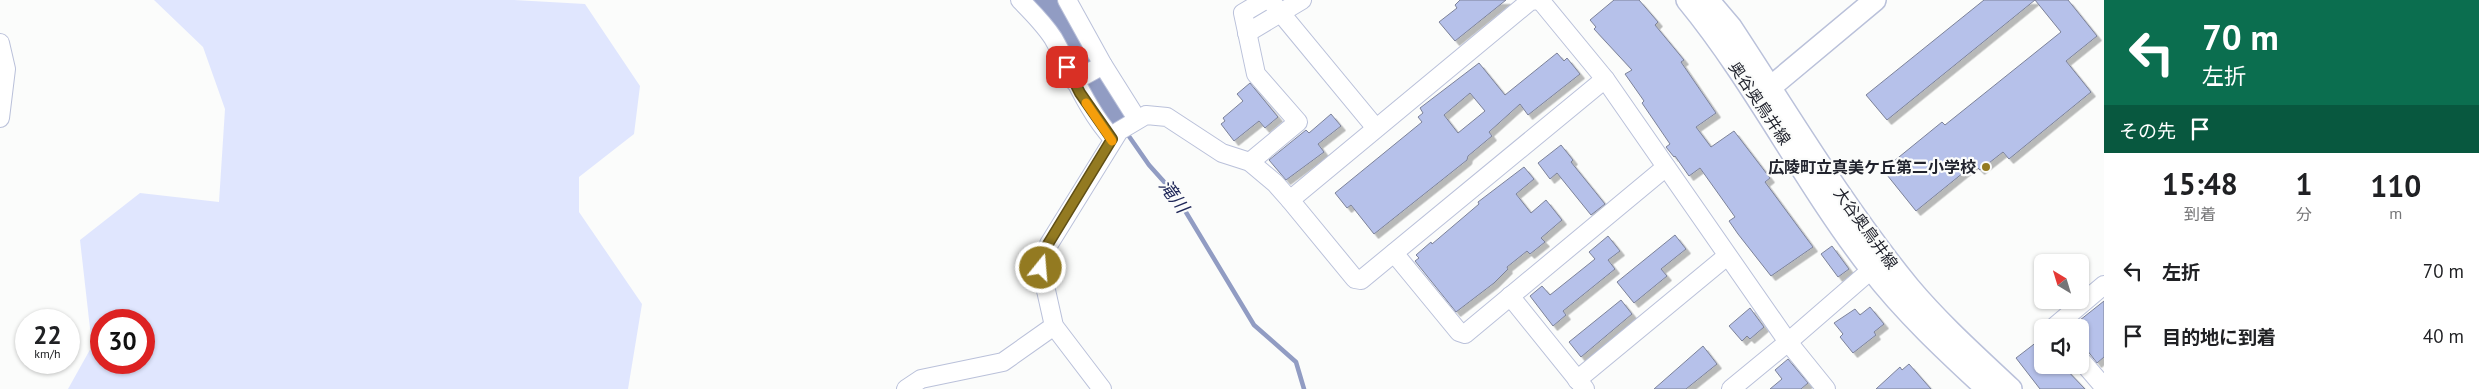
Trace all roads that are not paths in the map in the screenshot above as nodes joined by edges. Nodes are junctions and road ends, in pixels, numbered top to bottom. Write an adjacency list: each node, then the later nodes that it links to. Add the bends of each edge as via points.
1 (1020, 0): 14 (street, via 1043,24)
2 (1067, 0): 12 (street)
3 (1265, 0): 10 (street, via 1243,13)
4 (1302, 0): 9 (street)
5 (1540, 0): 13 (street); 18 (street, via 1530,1)
6 (1687, 0): 15 (street, 奥谷奥鳥井線)
7 (1708, 0): 15 (street, 大谷奥鳥井線, via 1730,27)
8 (1875, 0): 15 (street)
9 (1275, 6): 10 (street); 18 (street)
10 (1247, 33): 20 (street, via 1256,74 1298,122)
11 (0, 43): 16 (street, via 6,68)
12 (1103, 65): 14 (street); 17 (street)
13 (1605, 79): 21 (street); 23 (street)
14 (1074, 81): 19 (street, via 1099,123)
15 (1764, 92): 25 (street, 奥谷奥鳥井線, via 1814,188); 39 (street, 大谷奥鳥井線, via 1910,288)
16 (0, 118)
17 (1137, 119): 19 (street); 20 (street, via 1146,115 1167,117 1222,153)
18 (1375, 128): 22 (street)
19 (1116, 135): 29 (street, via 1043,256 1041,268)
20 (1250, 162): 22 (street)
21 (1666, 167): 24 (street); 27 (street)
22 (1290, 200): 23 (street, via 1355,279 1361,280)
23 (1394, 254): 27 (street, via 1459,332 1465,334)
24 (1727, 256): 30 (street); 32 (street)
25 (1872, 270): 30 (street); 38 (street, 奥谷奥鳥井線)
26 (2104, 286): 28 (street)
27 (1510, 296): 32 (street)
28 (2064, 319)
29 (1054, 326): 34 (street, via 1003,362 921,378); 35 (street)
30 (1788, 342): 36 (street); 37 (street)
31 (2089, 369): 33 (street)
32 (1581, 384)
33 (2104, 386)
34 (906, 389)
35 (1102, 389)
36 (1731, 389)
37 (1826, 389)
38 (1987, 389)
39 (2011, 389)

